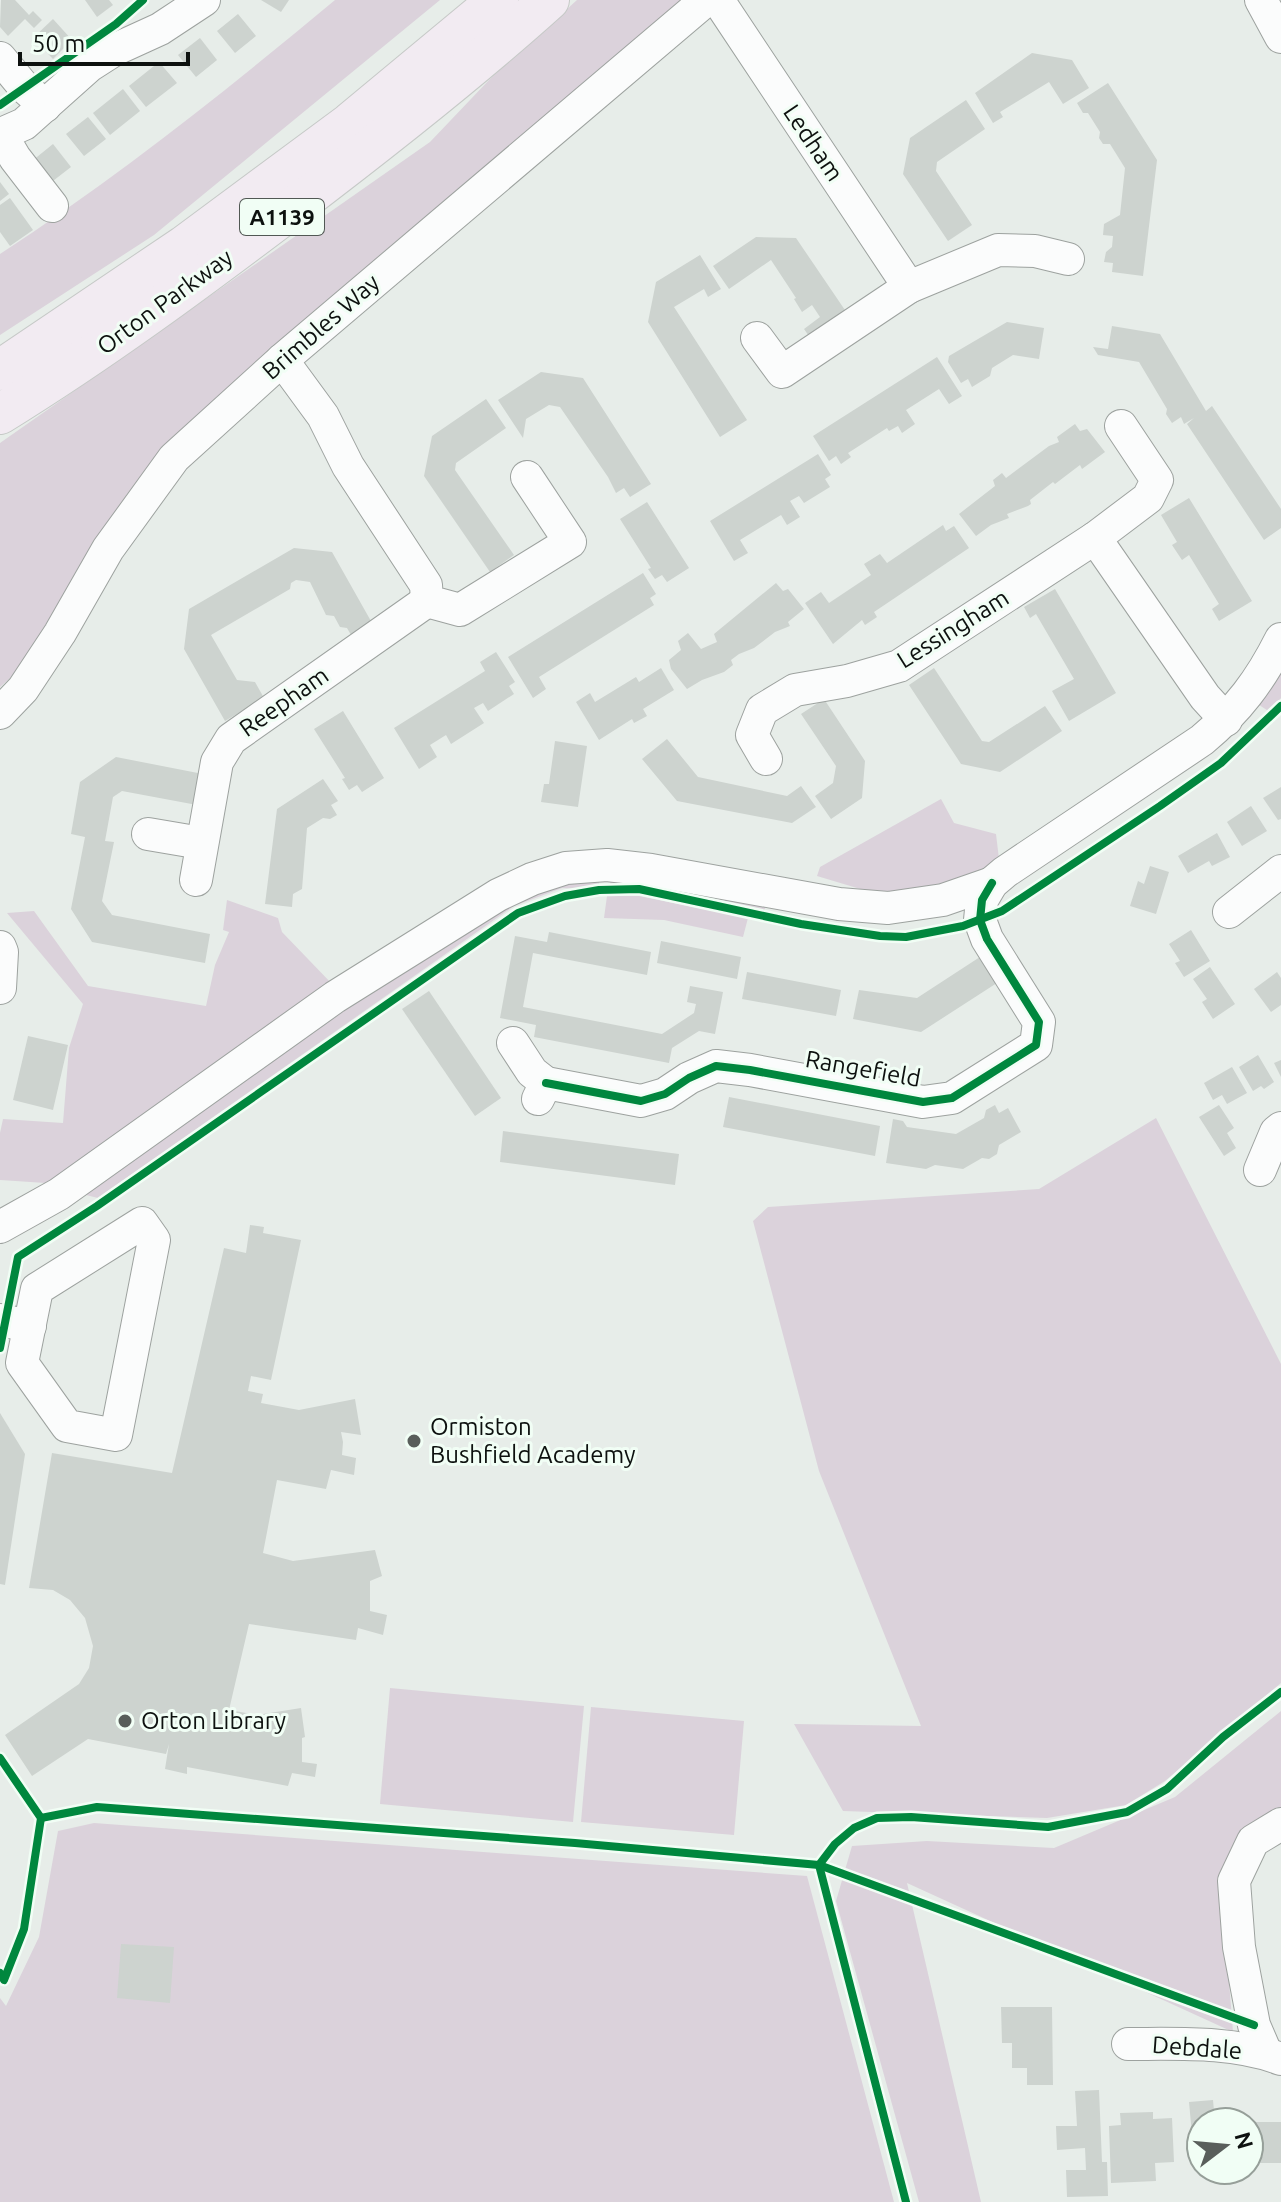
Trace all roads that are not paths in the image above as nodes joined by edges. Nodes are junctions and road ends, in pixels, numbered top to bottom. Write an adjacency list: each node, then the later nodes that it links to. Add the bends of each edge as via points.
1 (498, 0): 15 (main road, Orton Parkway / A1139, via 337,133 184,246)
2 (549, 0): 16 (main road, Orton Parkway / A1139, via 373,147 228,257)
3 (706, 0): 14 (street, Brimbles Way)
4 (718, 0): 12 (street, Ledham)
5 (1261, 0): 7 (street)
6 (184, 6): 9 (street, via 89,66)
7 (1281, 37)
8 (0, 58): 9 (street)
9 (45, 106): 10 (street, via 1,134)
10 (52, 206)
11 (1068, 259): 12 (street, via 998,250)
12 (909, 287): 13 (street, via 782,372)
13 (757, 338)
14 (282, 360): 20 (street, via 323,416 348,466 426,585); 22 (street, Brimbles Way, via 165,470 108,549 23,689)
15 (0, 370)
16 (0, 414)
17 (1121, 426): 19 (street, Lessingham, via 1157,480 1148,498)
18 (527, 477): 20 (street, via 570,542 460,610)
19 (1095, 538): 23 (street); 24 (street, Lessingham, via 899,666 795,690 762,710 752,735)
20 (427, 601): 26 (street, Reepham, via 231,739 217,762)
21 (1281, 639): 23 (street, via 1253,689)
22 (0, 713)
23 (1226, 720): 29 (street)
24 (766, 759)
25 (148, 834): 26 (street)
26 (201, 843): 28 (street, Reepham)
27 (1281, 871): 30 (street)
28 (196, 880)
29 (992, 883): 33 (street, Rangefield, via 982,900 980,920 1039,1022 1036,1045 952,1098 923,1102 716,1066 641,1101 542,1091); 36 (street, via 943,900 888,908 607,865 566,868 532,879 335,997 59,1194)
30 (1229, 912)
31 (0, 947): 32 (street)
32 (0, 988)
33 (513, 1043)
34 (1281, 1128): 35 (street)
35 (1260, 1170)
36 (0, 1227)
37 (15, 1323): 37 (street, via 22,1363 67,1426 116,1435 154,1240 142,1223 37,1289)
38 (1281, 1824): 40 (street, via 1253,1841 1234,1881 1239,1947 1254,2025)
39 (1128, 2044): 40 (street, Debdale, via 1201,2044)
40 (1273, 2056)

